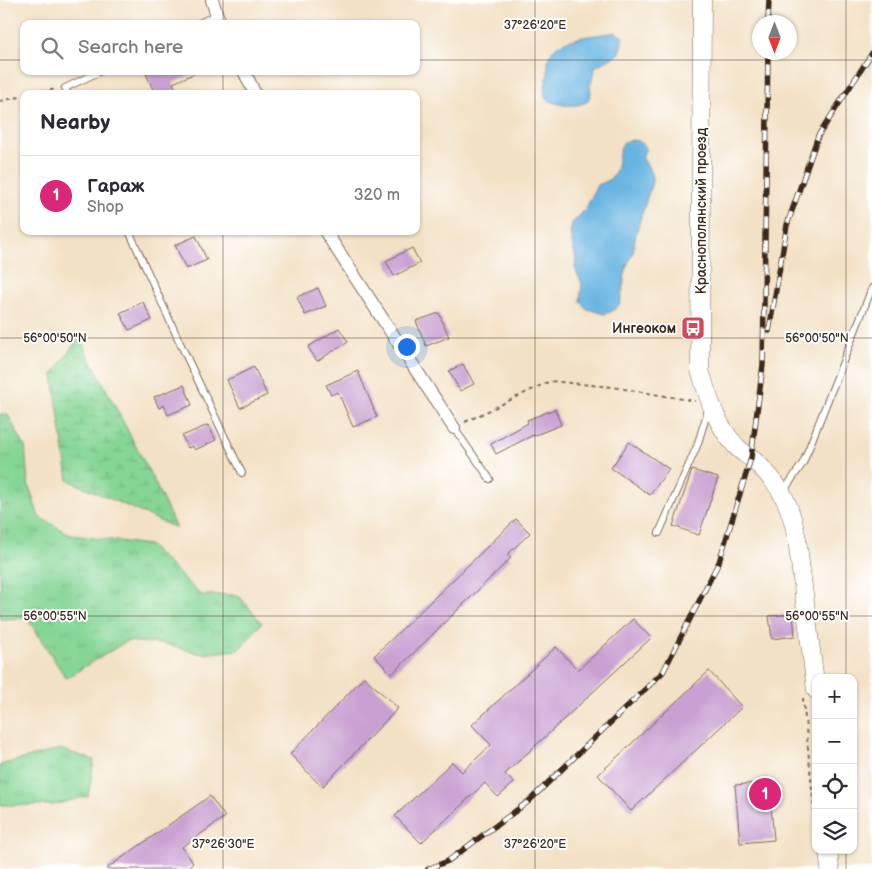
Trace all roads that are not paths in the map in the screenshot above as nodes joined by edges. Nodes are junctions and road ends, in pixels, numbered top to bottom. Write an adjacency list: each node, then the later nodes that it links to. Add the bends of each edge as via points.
1 (212, 0): 3 (street)
2 (702, 0): 11 (main road, Краснополянский проезд, via 700,370)
3 (218, 19)
4 (94, 75): 6 (lane)
5 (246, 75): 7 (street)
6 (68, 90)
7 (253, 90)
8 (131, 235): 13 (lane)
9 (329, 235): 12 (street)
10 (872, 288): 15 (lane, via 804,463)
11 (710, 404): 15 (main road, Краснополянский проезд, via 736,446 752,458); 16 (lane, via 697,446)
12 (454, 428): 14 (lane)
13 (242, 473)
14 (490, 479)
15 (783, 493): 17 (main road, Краснополянский проезд, via 797,539)
16 (659, 532)
17 (814, 674)
18 (828, 854): 19 (main road)
19 (830, 869)

